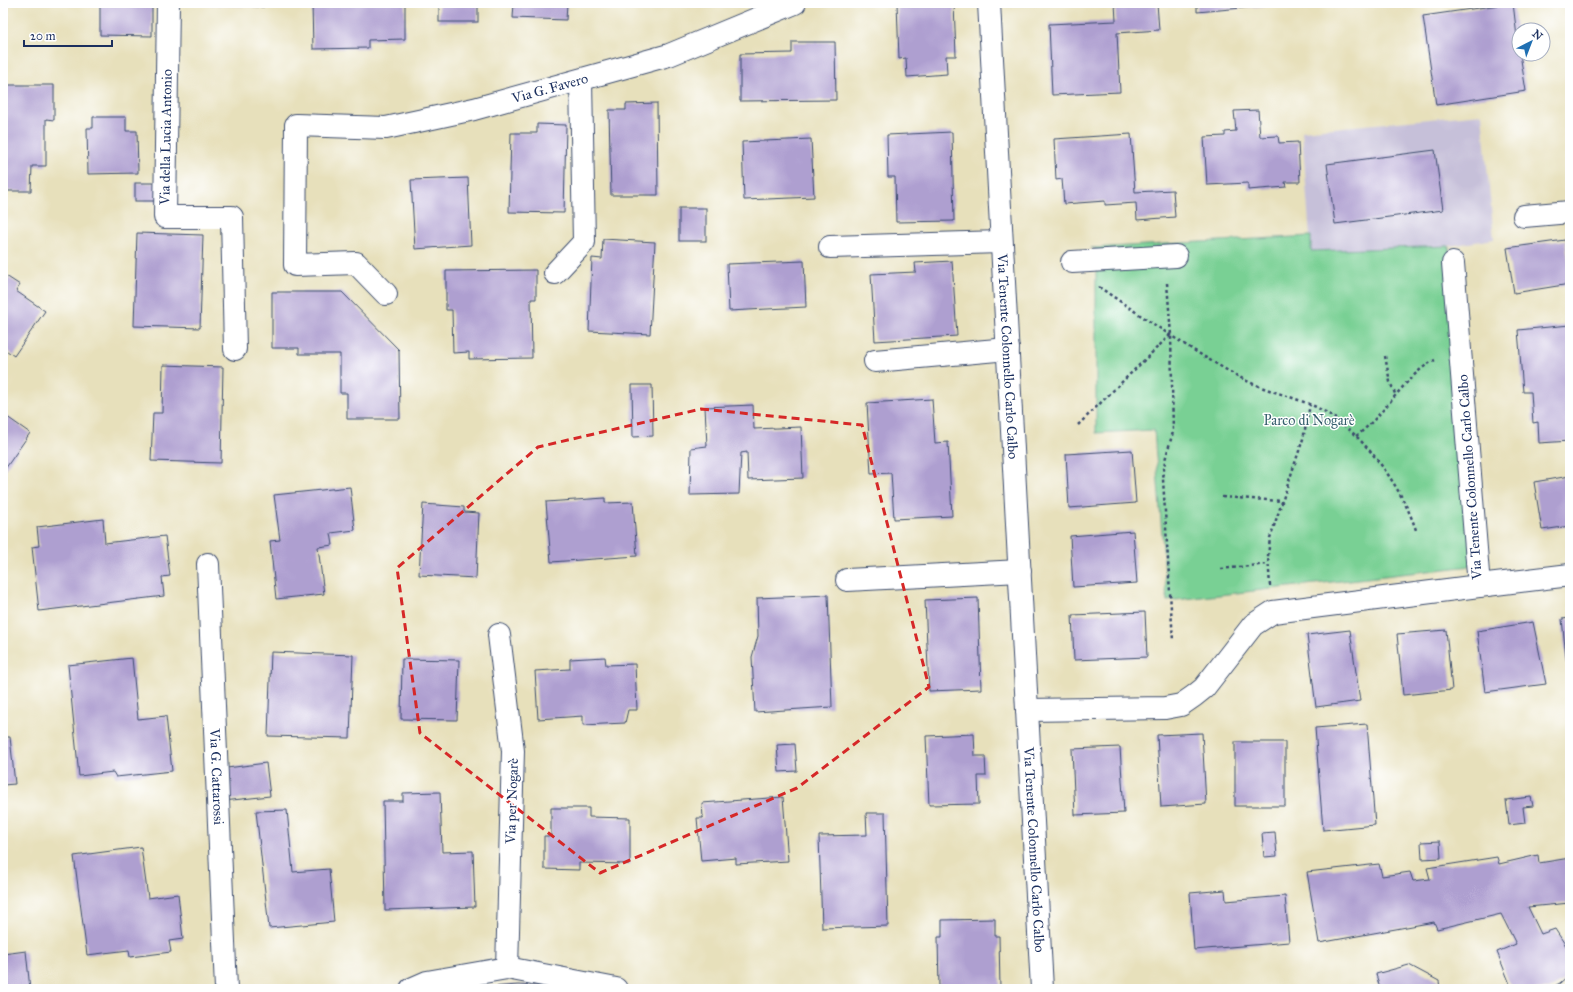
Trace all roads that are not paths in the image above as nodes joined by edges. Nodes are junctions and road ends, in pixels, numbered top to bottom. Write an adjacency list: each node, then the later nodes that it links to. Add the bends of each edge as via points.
1 (168, 3): 14 (street, Via della Lucia Antonio, via 165,217 232,217)
2 (795, 3): 4 (street, Via G. Favero, via 669,55)
3 (989, 3): 7 (street, Via Tenente Colonnello Carlo Calbo)
4 (581, 80): 12 (street, via 584,242); 13 (street, Via G. Favero, via 474,109 386,128 296,125 294,265 356,263)
5 (1570, 212): 6 (street)
6 (1524, 216)
7 (1002, 242): 8 (street); 15 (street, Via Tenente Colonnello Carlo Calbo)
8 (830, 247)
9 (1170, 256): 10 (street)
10 (1072, 262)
11 (1453, 263): 21 (street, Via Tenente Colonnello Carlo Calbo)
12 (555, 273)
13 (386, 294)
14 (235, 349)
15 (1008, 349): 16 (street); 18 (street, Via Tenente Colonnello Carlo Calbo)
16 (875, 361)
17 (208, 564): 25 (street, Via G. Cattarossi)
18 (1020, 571): 20 (street); 23 (street, Via Tenente Colonnello Carlo Calbo)
19 (1570, 575): 21 (street)
20 (847, 580)
21 (1479, 586): 23 (street, Via Tenente Colonnello Carlo Calbo, via 1273,612 1253,625 1204,688 1181,705 1165,708)
22 (499, 635): 24 (street, Via per Nogarè, via 513,751)
23 (1027, 710): 28 (street, Via Tenente Colonnello Carlo Calbo)
24 (506, 968): 26 (street, via 427,982); 27 (street)
25 (226, 989)
26 (411, 989)
27 (616, 989)
28 (1042, 989)

